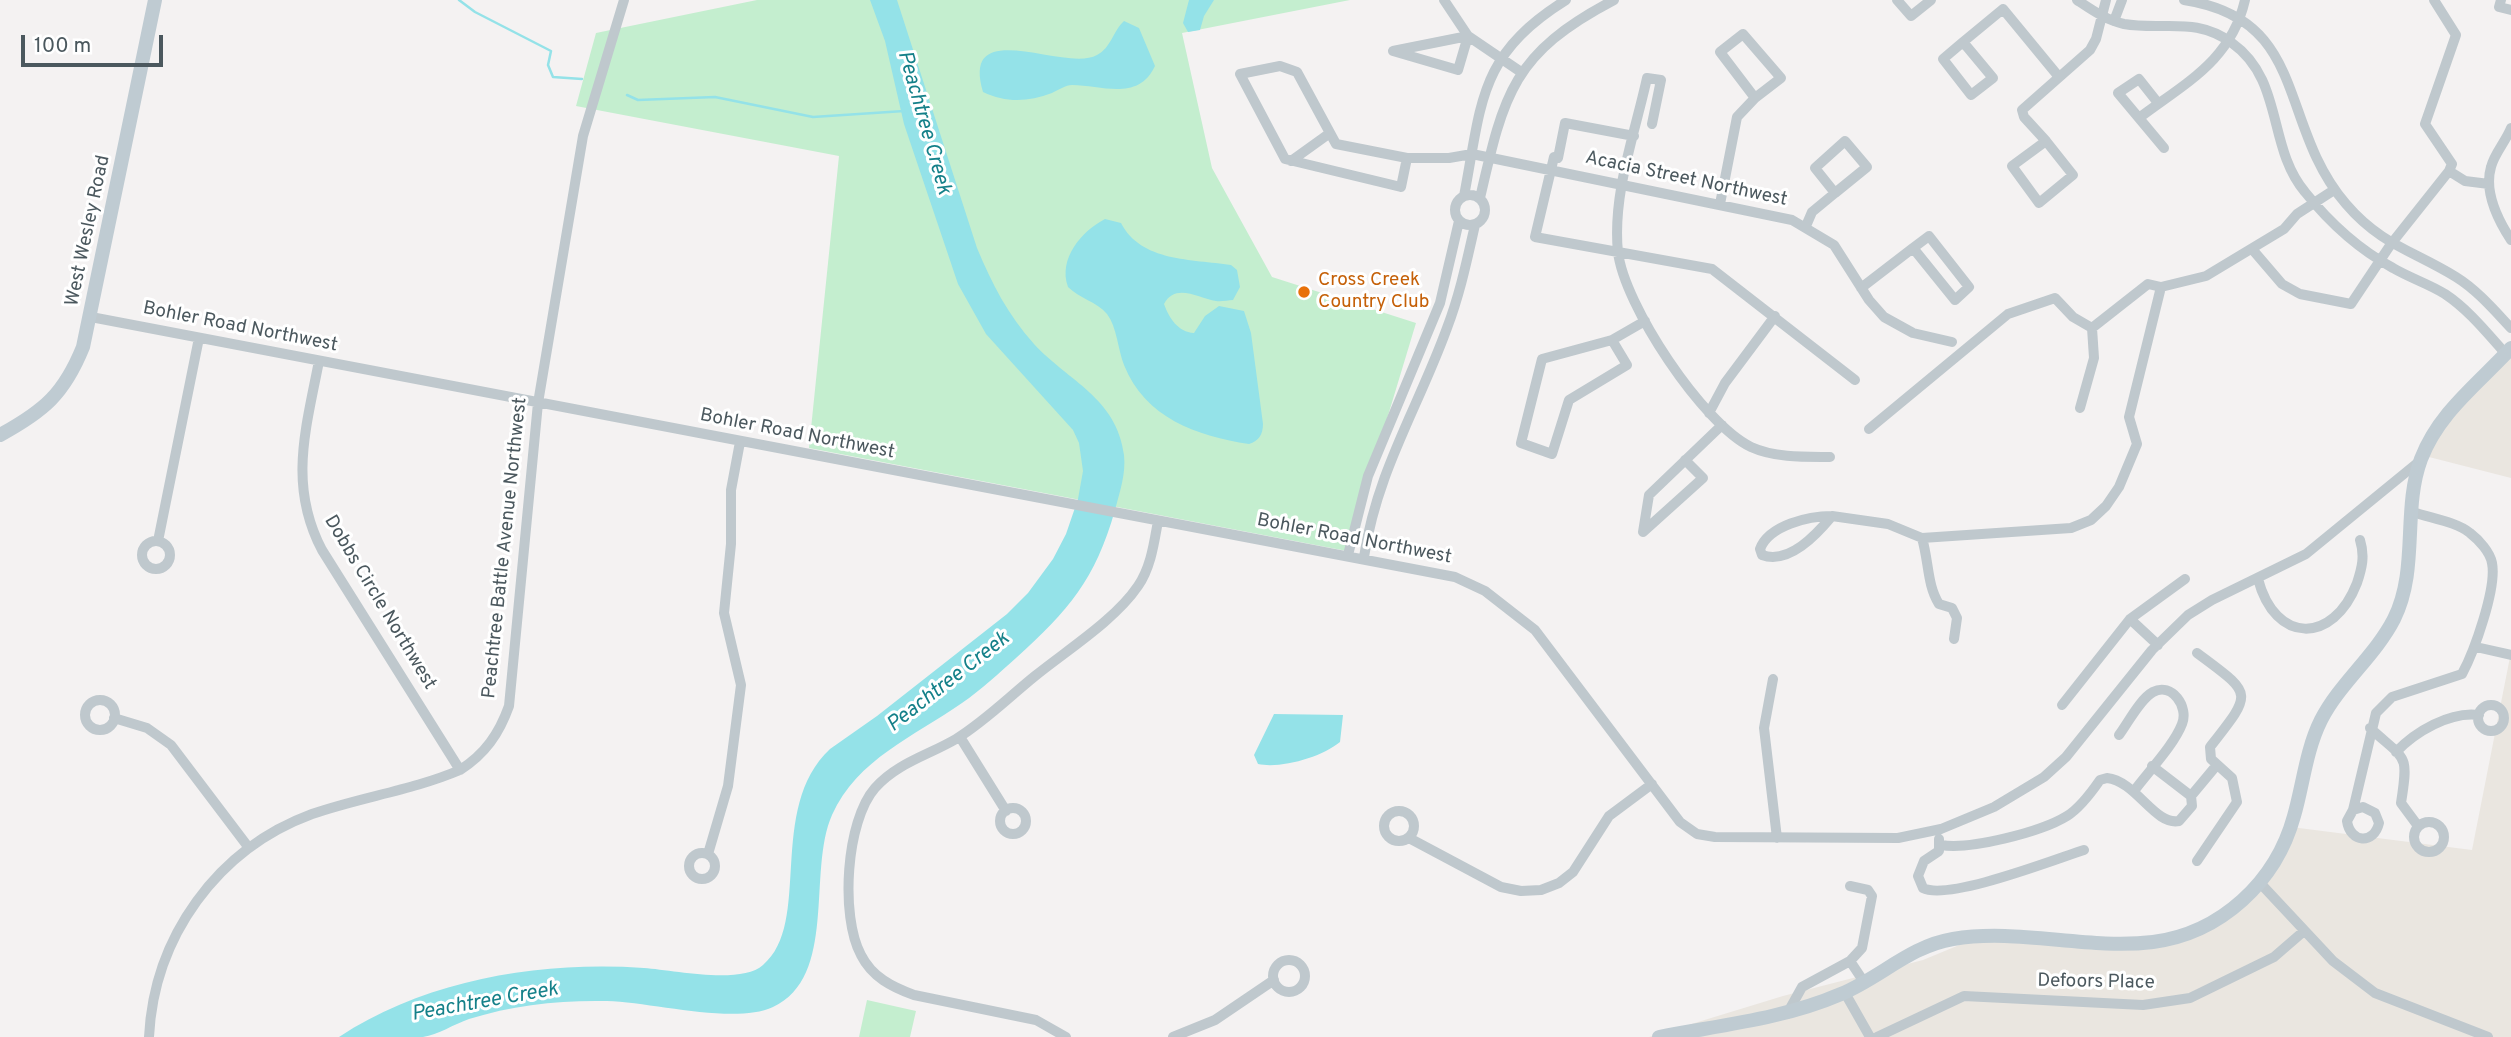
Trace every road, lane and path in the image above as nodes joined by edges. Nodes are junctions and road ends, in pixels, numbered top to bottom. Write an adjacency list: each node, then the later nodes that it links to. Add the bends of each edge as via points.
1 (155, 0): 65 (street, West Wesley Road)
2 (624, 0): 76 (street, Peachtree Battle Avenue Northwest, via 583,136)
3 (1444, 0): 19 (street)
4 (1566, 0): 23 (street, via 1530,24)
5 (1614, 0): 25 (street, via 1564,28)
6 (1897, 0): 7 (street, via 1911,16)
7 (1931, 0)
8 (2077, 0): 16 (street)
9 (2106, 0): 16 (street)
10 (2122, 0): 18 (street)
11 (2185, 0): 17 (street, via 2212,4)
12 (2245, 0): 17 (street)
13 (2434, 0): 43 (street, via 2456,35 2425,124 2452,164)
14 (2501, 0): 15 (street, via 2499,7)
15 (2511, 10)
16 (2100, 15): 18 (street); 26 (street, via 2090,50)
17 (2241, 17): 20 (street); 22 (street)
18 (2114, 21): 20 (street, via 2190,26)
19 (1468, 36): 19 (street, via 1458,70 1393,51 1455,38); 23 (street)
20 (2230, 41): 24 (street); 28 (street, via 2214,60)
21 (1963, 42): 21 (street, via 1993,78 1972,95 1943,58); 26 (street, via 2003,9)
22 (2270, 45): 24 (street); 32 (street)
23 (1501, 57): 25 (street); 38 (street, via 1485,93)
24 (2250, 60): 35 (street, via 2268,91)
25 (1521, 72): 39 (street, via 1501,111)
26 (2059, 77): 36 (street, via 2022,110)
27 (1755, 98): 27 (street, via 1720,52 1742,34 1781,78); 50 (street, via 1738,117)
28 (2158, 103): 29 (street); 29 (street, via 2138,79 2118,93)
29 (2139, 118): 37 (street)
30 (1652, 124): 34 (street, via 1661,80 1647,78)
31 (2511, 128): 45 (street, via 2491,166)
32 (2303, 131): 35 (street); 46 (street)
33 (1330, 133): 40 (street, Acacia Street Northwest, via 1336,144); 41 (street); 41 (street, via 1297,72 1280,66 1240,74 1285,159)
34 (1634, 136): 42 (street, via 1565,123 1558,158 1554,157); 44 (street)
35 (2279, 136): 51 (street, via 2292,174)
36 (2046, 141): 36 (street, via 2012,166 2039,203 2073,175)
37 (2164, 148)
38 (1472, 154): 39 (street, Acacia Street Northwest); 40 (street, Acacia Street Northwest); 48 (street)
39 (1489, 157): 42 (street, Acacia Street Northwest); 49 (street)
40 (1407, 158): 41 (street, via 1401,187)
41 (1291, 161)
42 (1550, 170): 44 (street, Acacia Street Northwest); 59 (street, via 1535,237)
43 (2449, 171): 45 (street, via 2465,181); 56 (street)
44 (1623, 184): 50 (street, Acacia Street Northwest); 59 (street)
45 (2489, 184): 55 (street, via 2497,216)
46 (2334, 190): 51 (street); 56 (street)
47 (1835, 193): 47 (street, via 1867,167 1845,141 1815,167); 54 (street, via 1812,212)
48 (1464, 196): 49 (street); 52 (street, via 1455,207)
49 (1480, 198): 53 (street, via 1485,213)
50 (1720, 204): 54 (street, Acacia Street Northwest)
51 (2315, 205): 58 (street); 60 (street)
52 (1459, 221): 53 (street); 92 (street, via 1440,303 1368,475)
53 (1475, 225): 93 (street, via 1447,329 1380,485)
54 (1806, 226): 62 (street, Acacia Street Northwest, via 1834,245)
55 (2511, 240)
56 (2391, 244): 60 (street); 63 (street, via 2458,278)
57 (1913, 248): 57 (street, via 1929,236 1969,287 1955,300); 62 (street)
58 (2252, 249): 60 (street, via 2282,285 2300,294 2351,304); 61 (street, via 2206,276)
59 (1618, 252): 64 (street, via 1712,269); 66 (street, via 1628,288)
60 (2381, 261): 67 (street, via 2446,295)
61 (2161, 287): 68 (street, via 2148,284); 89 (street, via 2129,417 2137,444 2106,506 2091,520 2071,527)
62 (1861, 288): 72 (street, Acacia Street Northwest, via 1876,309 1895,324)
63 (2495, 312): 67 (street); 69 (street)
64 (1775, 316): 75 (street); 78 (street, via 1725,383)
65 (91, 317): 70 (street, Bohler Road Northwest); 81 (street, West Wesley Road, via 65,386 36,413)
66 (1645, 321): 71 (street); 78 (street)
67 (2480, 326): 73 (street)
68 (2092, 328): 77 (street, via 2094,358); 80 (street, via 2054,298 2008,314)
69 (2511, 328)
70 (199, 338): 74 (street, Bohler Road Northwest); 91 (street)
71 (1612, 340): 71 (street, via 1542,359 1521,443 1552,454 1569,400 1626,365)
72 (1952, 342)
73 (2508, 351): 85 (street, via 2447,414)
74 (319, 361): 76 (street, Bohler Road Northwest); 112 (street, Dobbs Circle Northwest, via 301,462 309,521)
75 (1856, 380)
76 (538, 403): 82 (street, Bohler Road Northwest); 112 (street, Peachtree Battle Avenue Northwest, via 509,706 489,745)
77 (2080, 408)
78 (1709, 413): 79 (street)
79 (1722, 425): 83 (street, via 1742,442 1761,450); 84 (street)
80 (1869, 429)
81 (0, 435)
82 (740, 442): 88 (street, Bohler Road Northwest); 125 (street, via 731,490 724,613 741,685 728,786)
83 (1830, 457)
84 (1685, 460): 84 (street, via 1649,495 1643,532 1703,478)
85 (2421, 460): 86 (street); 95 (street, Bohler Road Northwest, via 2327,540)
86 (2413, 512): 99 (street, via 2468,530 2493,564); 127 (street, via 2408,578 2398,609 2322,718 2289,833)
87 (1832, 516): 87 (street, via 1802,546 1782,555 1762,555 1763,542 1774,533 1808,518); 89 (street, via 1888,524)
88 (1158, 521): 92 (street, Bohler Road Northwest); 108 (street, via 1148,568 1128,599)
89 (1922, 538): 97 (street, via 1930,590 1957,618)
90 (2360, 540): 95 (street, via 2363,562 2353,593 2345,608 2326,625 2303,629 2276,616 2263,599)
91 (158, 541)
92 (1348, 555): 93 (street, Bohler Road Northwest)
93 (1364, 558): 113 (street, Bohler Road Northwest, via 1455,576 1517,613 1552,648)
94 (2185, 579): 96 (street)
95 (2258, 579): 98 (street, Bohler Road Northwest, via 2200,606)
96 (2130, 619): 98 (street); 103 (street)
97 (1954, 639)
98 (2158, 645): 119 (street, Bohler Road Northwest, via 2066,757 2044,777 1994,807)
99 (2476, 647): 101 (street); 106 (street, via 2462,674 2392,697 2375,713)
100 (2197, 653): 111 (street, via 2239,685 2244,698 2210,747)
101 (2511, 655)
102 (1773, 678): 121 (street, via 1764,728)
103 (2062, 705)
104 (2479, 715): 109 (street, via 2420,730)
105 (114, 718): 123 (street, via 147,728 171,745)
106 (2370, 728): 109 (street); 116 (street)
107 (2119, 735): 110 (street, via 2151,693 2160,690 2177,697 2184,707 2182,726)
108 (960, 737): 117 (street); 137 (street, via 891,773 860,810 850,851 851,922 856,944 871,970 895,989 1036,1020)
109 (2396, 752): 118 (street, via 2407,765 2401,803)
110 (2152, 766): 114 (street); 115 (street)
111 (2216, 766): 115 (street); 126 (street, via 2232,778 2237,802)
112 (460, 771): 123 (street, Peachtree Battle Avenue Northwest, via 310,815)
113 (1652, 784): 120 (street, via 1609,816 1573,872 1541,890 1501,887); 121 (street, Bohler Road Northwest, via 1680,821 1697,834)
114 (2134, 791): 115 (street, via 2172,823 2187,816); 122 (street, via 2114,779 2100,780 2067,816 2051,823 1985,844)
115 (2192, 796)
116 (2353, 810)
117 (1006, 811)
118 (2418, 826)
119 (1938, 830): 121 (street, Bohler Road Northwest, via 1878,839); 122 (street)
120 (1409, 838)
121 (1777, 838)
122 (1941, 845): 124 (street, via 1919,870 1919,883 1930,891 2005,876)
123 (248, 848): 136 (street, Peachtree Battle Avenue Northwest, via 211,882 182,923 160,970)
124 (2084, 850)
125 (708, 854)
126 (2197, 861)
127 (2261, 884): 129 (street); 132 (street, via 2218,919 2170,939 1955,938 1920,949)
128 (1850, 886): 130 (street, via 1868,890 1872,896 1861,948)
129 (2304, 931): 135 (street, via 2333,961 2375,993); 141 (street, Defoors Place, via 2274,957 2190,998 2143,1005 1964,996)
130 (1850, 961): 132 (street); 134 (street, via 1802,987)
131 (1274, 980): 138 (street, via 1216,1020)
132 (1864, 982): 133 (street)
133 (1845, 993): 134 (street); 140 (street)
134 (1787, 1014): 139 (street)
135 (2482, 1036)
136 (149, 1037)
137 (1066, 1037)
138 (1173, 1037)
139 (1659, 1037)
140 (1870, 1037)
141 (1877, 1037)

